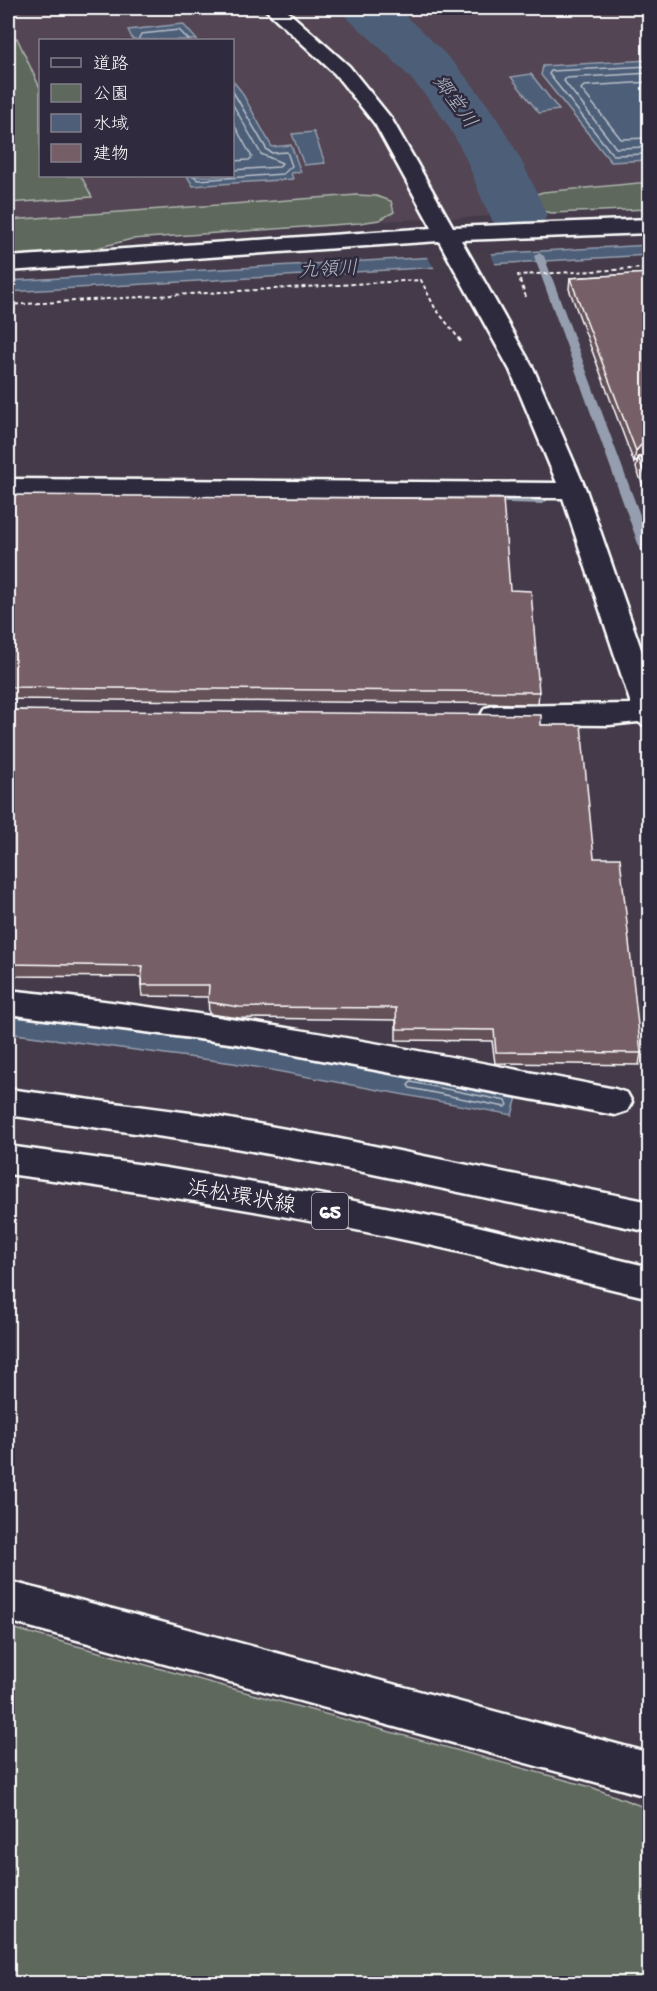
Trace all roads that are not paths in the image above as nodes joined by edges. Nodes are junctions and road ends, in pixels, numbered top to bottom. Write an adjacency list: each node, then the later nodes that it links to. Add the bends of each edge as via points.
1 (273, 8): 3 (street, via 318,46 364,95 402,151)
2 (650, 226): 3 (street)
3 (451, 240): 4 (street); 6 (street, via 541,409)
4 (8, 264)
5 (8, 487): 6 (street, via 539,492)
6 (573, 489): 8 (street)
7 (468, 714): 8 (street)
8 (648, 716)
9 (8, 1002): 11 (street, via 254,1034)
10 (8, 1102): 13 (street, via 213,1130)
11 (615, 1102)
12 (8, 1160): 14 (street, 浜松環状線 / 65, via 184,1184 312,1207)
13 (650, 1217)
14 (650, 1283)
15 (8, 1601): 16 (street)
16 (650, 1775)

